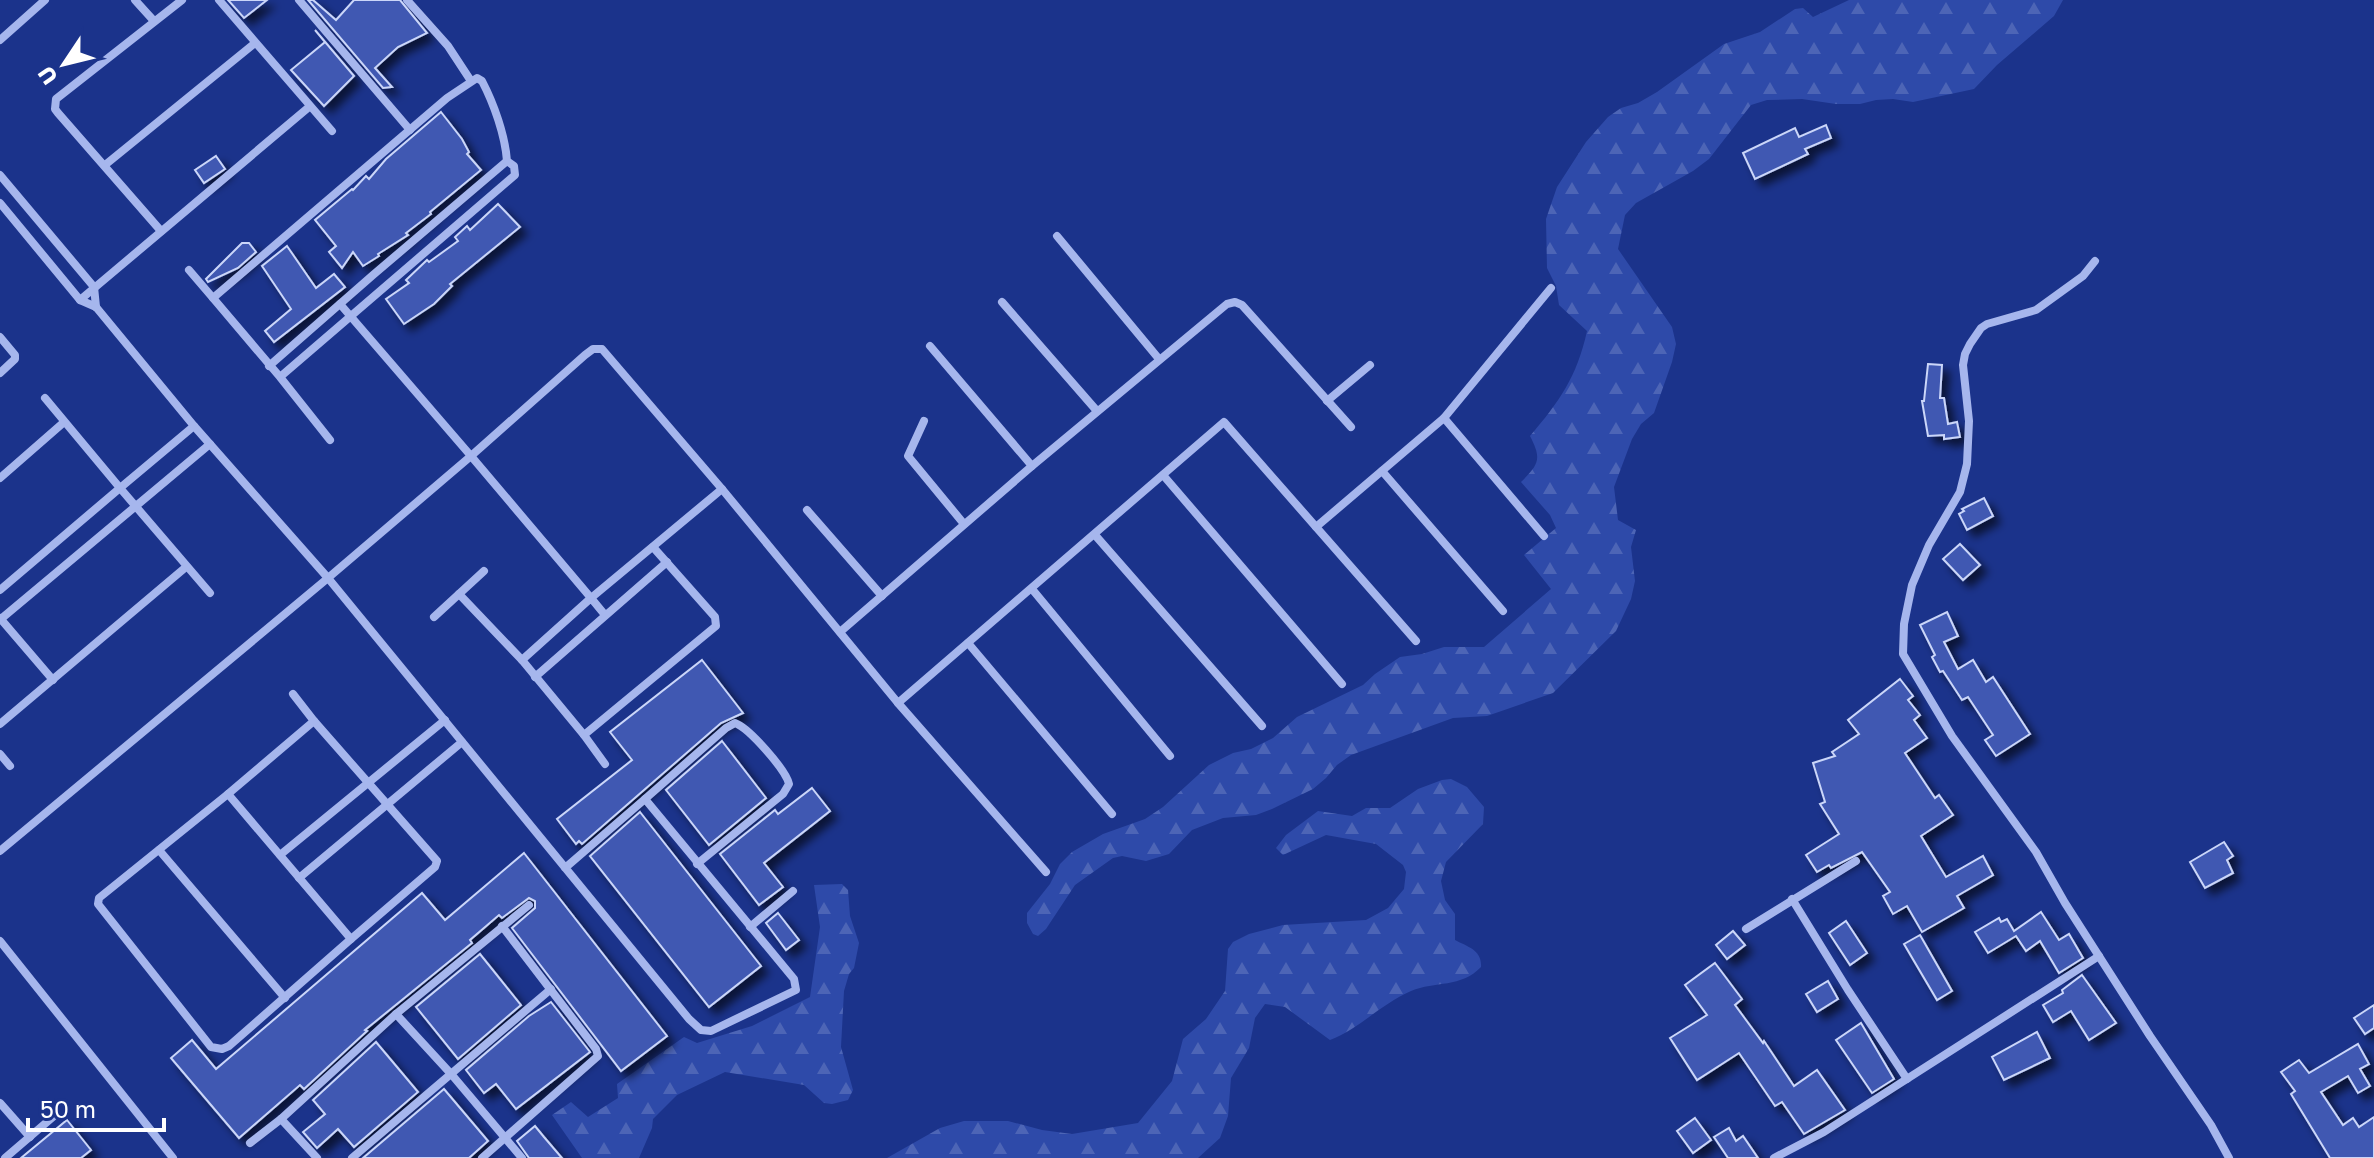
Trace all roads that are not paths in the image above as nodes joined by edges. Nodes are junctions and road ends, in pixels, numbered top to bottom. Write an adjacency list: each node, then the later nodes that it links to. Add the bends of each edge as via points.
1 (45, 0): 8 (street)
2 (135, 0): 7 (street)
3 (182, 0): 7 (street)
4 (219, 0): 9 (street)
5 (299, 0): 12 (street)
6 (407, 0): 10 (street)
7 (154, 21): 15 (street, via 56,99 55,109)
8 (0, 40)
9 (255, 43): 11 (street); 15 (street)
10 (471, 81): 12 (street); 14 (street, via 477,78 484,85)
11 (309, 107): 13 (street); 18 (street)
12 (410, 130): 24 (street)
13 (332, 131)
14 (507, 161): 27 (street); 29 (street, via 515,175)
15 (105, 165): 18 (street)
16 (0, 175): 22 (street)
17 (0, 203): 25 (street)
18 (161, 231): 22 (street)
19 (1057, 236): 32 (street)
20 (2095, 261): 115 (street, via 2049,302 1987,324 1970,344 1963,365 1967,464 1960,492 1912,585 1903,654)
21 (189, 270): 24 (street)
22 (94, 287): 25 (street); 28 (street)
23 (1551, 288): 40 (street)
24 (213, 298): 34 (street)
25 (80, 300): 28 (street)
26 (1002, 302): 39 (street)
27 (340, 304): 29 (street); 34 (street)
28 (96, 307): 43 (street)
29 (351, 316): 36 (street); 47 (street)
30 (1, 340): 35 (street, via 15,359)
31 (930, 346): 48 (street)
32 (1159, 359): 38 (street, via 1235,302); 39 (street)
33 (1370, 365): 38 (street)
34 (269, 366): 36 (street)
35 (0, 373)
36 (280, 377): 45 (street)
37 (45, 398): 42 (street)
38 (1327, 401): 44 (street)
39 (1097, 411): 48 (street)
40 (1444, 418): 49 (street); 59 (street)
41 (924, 421): 56 (street, via 908,456)
42 (63, 423): 51 (street); 52 (street)
43 (194, 426): 46 (street); 52 (street)
44 (1351, 427)
45 (330, 440)
46 (210, 444): 54 (street); 64 (street)
47 (471, 456): 53 (street, via 585,355 602,349); 64 (street); 70 (street)
48 (1032, 466): 56 (street)
49 (1382, 471): 57 (street); 71 (street)
50 (1163, 475): 57 (street, via 1224,422); 58 (street); 81 (street)
51 (0, 478)
52 (120, 488): 54 (street); 66 (street)
53 (722, 489): 60 (street); 75 (street)
54 (134, 506): 62 (street); 74 (street)
55 (807, 510): 69 (street)
56 (964, 524): 69 (street)
57 (1316, 527): 76 (street)
58 (1095, 535): 65 (street); 87 (street)
59 (1544, 536)
60 (653, 547): 61 (street); 70 (street)
61 (667, 562): 72 (street); 88 (street, via 715,617 716,626)
62 (186, 567): 67 (street); 80 (street)
63 (484, 571): 68 (street)
64 (328, 578): 84 (street); 100 (street)
65 (1032, 589): 77 (street); 91 (street)
66 (0, 590)
67 (210, 593)
68 (459, 594): 73 (street); 78 (street)
69 (882, 596): 75 (street)
70 (591, 598): 72 (street); 78 (street)
71 (1503, 611)
72 (605, 615): 79 (street)
73 (434, 617)
74 (0, 618): 80 (street)
75 (840, 632): 83 (street)
76 (1416, 641)
77 (968, 643): 83 (street); 98 (street)
78 (522, 660): 79 (street)
79 (535, 677): 88 (street)
80 (53, 680): 86 (street)
81 (1342, 684)
82 (293, 694): 85 (street)
83 (898, 703): 105 (street)
84 (445, 720): 89 (street); 94 (street)
85 (314, 721): 94 (street); 95 (street)
86 (0, 724)
87 (1262, 726)
88 (584, 735): 92 (street)
89 (462, 742): 97 (street); 104 (street)
90 (0, 754): 93 (street)
91 (1170, 756)
92 (605, 764)
93 (10, 766)
94 (368, 783): 97 (street); 101 (street)
95 (228, 794): 99 (street); 101 (street)
96 (645, 799): 103 (street); 103 (street, via 735,723 786,774 789,784 783,794); 104 (street)
97 (387, 803): 106 (street); 113 (street, via 437,861)
98 (1112, 814)
99 (159, 850): 117 (street); 117 (street, via 98,904 211,1047 229,1046)
100 (0, 851)
101 (280, 855): 106 (street)
102 (1856, 861): 108 (street)
103 (697, 864): 111 (street)
104 (565, 868): 111 (street, via 689,1019 706,1032 796,990 794,979)
105 (1046, 872)
106 (299, 878): 113 (street)
107 (793, 891): 111 (street)
108 (1792, 899): 112 (street); 120 (street)
109 (529, 905): 110 (street)
110 (502, 926): 116 (street); 118 (street)
111 (750, 927)
112 (1746, 929)
113 (351, 939): 117 (street)
114 (0, 941): 127 (street)
115 (2099, 956): 120 (street); 134 (street)
116 (551, 989): 119 (street); 125 (street, via 598,1056)
117 (285, 998)
118 (396, 1014): 119 (street); 123 (street)
119 (452, 1075): 125 (street); 130 (street)
120 (1907, 1079): 133 (street)
121 (0, 1103): 124 (street)
122 (54, 1116): 124 (street)
123 (281, 1119): 126 (street); 129 (street)
124 (30, 1137): 128 (street)
125 (505, 1138): 131 (street); 132 (street)
126 (250, 1143)
127 (167, 1156)
128 (5, 1158)
129 (317, 1158)
130 (352, 1158)
131 (482, 1158)
132 (522, 1158)
133 (1774, 1158)
134 (2229, 1158)

